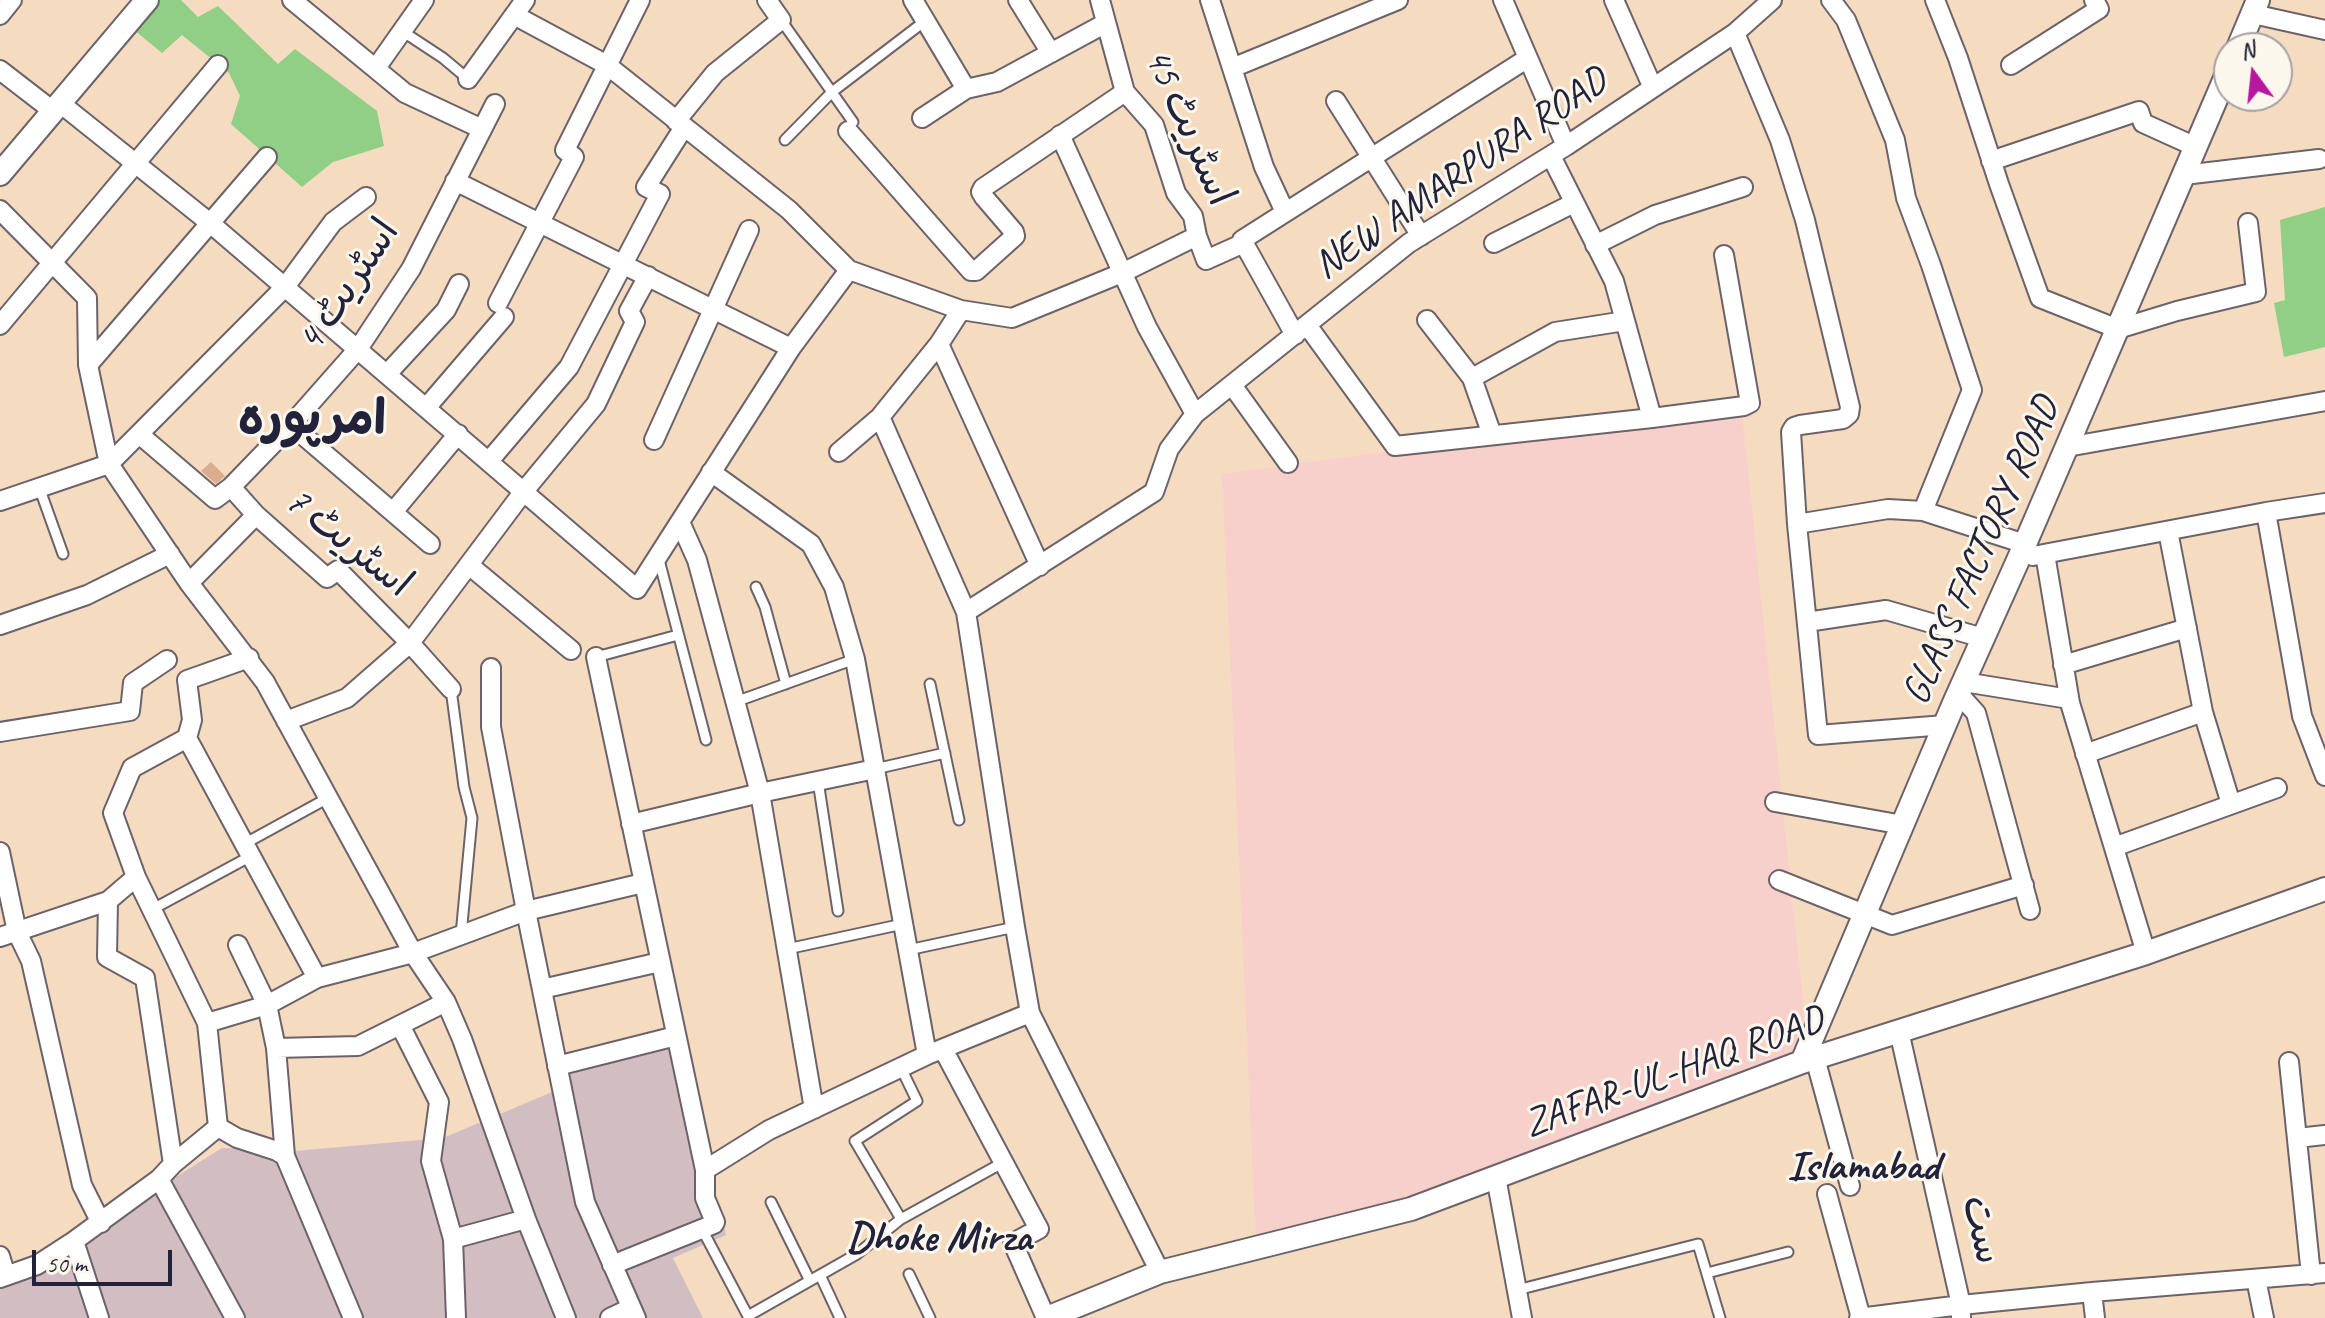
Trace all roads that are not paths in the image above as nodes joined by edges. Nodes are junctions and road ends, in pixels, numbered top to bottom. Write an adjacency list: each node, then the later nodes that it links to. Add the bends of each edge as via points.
1 (12, 0): 21 (street)
2 (147, 0): 45 (street)
3 (292, 0): 35 (street)
4 (424, 0): 27 (street)
5 (640, 0): 33 (street)
6 (767, 0): 23 (street)
7 (913, 0): 24 (street)
8 (1018, 0): 30 (street)
9 (1100, 0): 25 (street, اسٹریٹ 45)
10 (1210, 0): 36 (street)
11 (1398, 0): 36 (street)
12 (1503, 0): 31 (street)
13 (1614, 0): 39 (street)
14 (1743, 0): 22 (street)
15 (1772, 0): 22 (street, NEW AMARPURA ROAD)
16 (1831, 0): 120 (street, via 1846,20 1895,140 1906,198 1972,390)
17 (1935, 0): 58 (street)
18 (2094, 0): 34 (street, via 2099,9)
19 (520, 7): 33 (street); 38 (street)
20 (2255, 7): 26 (street); 28 (street)
21 (0, 15)
22 (1754, 16): 29 (street, NEW AMARPURA ROAD)
23 (781, 20): 41 (lane); 48 (street, via 715,73)
24 (926, 20): 40 (street); 41 (lane)
25 (1106, 23): 30 (street); 42 (street, اسٹریٹ 45)
26 (2325, 30)
27 (402, 31): 35 (street); 38 (lane)
28 (2245, 32)
29 (1735, 33): 39 (street, NEW AMARPURA ROAD); 125 (street, via 1780,140 1805,220 1850,407 1843,419 1800,425 1791,432)
30 (1051, 53): 40 (street, via 997,82)
31 (1528, 58): 54 (street); 55 (street)
32 (218, 65): 59 (street)
33 (607, 65): 48 (street); 69 (street, via 565,150 574,157)
34 (2011, 65)
35 (376, 68): 50 (street, via 405,93)
36 (1232, 68): 67 (street, via 1264,167)
37 (0, 70): 45 (street)
38 (468, 79)
39 (1653, 88): 54 (street, NEW AMARPURA ROAD)
40 (966, 89): 47 (street)
41 (832, 92): 49 (lane); 52 (lane)
42 (1125, 92): 51 (street); 72 (street, اسٹریٹ 45, via 1154,125 1176,193 1193,216)
43 (1336, 101): 55 (street)
44 (495, 104): 50 (street, اسٹریٹ 4)
45 (57, 107): 59 (street); 60 (street)
46 (2213, 107): 53 (street, GLASS FACTORY ROAD)
47 (922, 118)
48 (680, 124): 79 (street, via 646,187 660,194); 80 (street, via 789,210)
49 (851, 126): 51 (street, via 971,271 1015,236 983,188)
50 (482, 129): 62 (street, اسٹریٹ 4)
51 (1060, 135): 81 (street)
52 (785, 140)
53 (2196, 147): 58 (street, via 2143,123 2139,111); 61 (street, GLASS FACTORY ROAD)
54 (1558, 151): 65 (street); 73 (street, NEW AMARPURA ROAD)
55 (1371, 156): 67 (street); 73 (street)
56 (267, 157): 68 (street)
57 (2319, 159): 61 (street)
58 (1991, 161): 90 (street, via 2040,298)
59 (134, 164): 68 (street); 78 (street)
60 (0, 174)
61 (2184, 175): 90 (street, GLASS FACTORY ROAD)
62 (455, 181): 69 (street); 94 (street, اسٹریٹ 4, via 411,269)
63 (1743, 187): 76 (street, via 1655,215)
64 (366, 197): 84 (street, via 333,222)
65 (1574, 203): 75 (street); 76 (street)
66 (0, 210): 78 (street)
67 (1285, 212): 74 (street)
68 (210, 223): 84 (street); 95 (street)
69 (541, 223): 79 (street); 100 (street, via 501,310)
70 (2248, 223): 90 (street, via 2256,292)
71 (749, 230): 85 (street)
72 (1197, 236): 74 (street, via 1206,260); 81 (street)
73 (1421, 236): 91 (street, NEW AMARPURA ROAD)
74 (1244, 243): 91 (street)
75 (1494, 243)
76 (1595, 245): 88 (street, via 1614,281)
77 (1724, 255): 103 (street, via 1750,403)
78 (52, 263): 89 (street); 95 (street, via 87,298)
79 (624, 264): 82 (street); 111 (street, via 569,367)
80 (849, 270): 86 (street); 93 (street)
81 (1122, 273): 86 (street, via 1012,318); 101 (street)
82 (648, 276): 85 (street); 117 (street, via 629,311 635,322 596,404)
83 (459, 284): 96 (street, via 446,310)
84 (285, 287): 94 (street); 105 (street)
85 (714, 309): 93 (street); 108 (street)
86 (961, 310): 92 (street)
87 (1427, 320): 97 (street)
88 (1625, 321): 97 (street, via 1555,332); 103 (street)
89 (0, 325)
90 (2118, 329): 109 (street, GLASS FACTORY ROAD)
91 (1301, 330): 98 (street, NEW AMARPURA ROAD); 107 (street, via 1395,446)
92 (939, 344): 102 (street); 133 (street)
93 (791, 348): 114 (street)
94 (358, 349): 96 (street); 104 (street, اسٹریٹ 4)
95 (88, 365): 113 (street)
96 (387, 374): 100 (street)
97 (1472, 378): 107 (street)
98 (1232, 385): 101 (street, NEW AMARPURA ROAD); 112 (street)
99 (2325, 401): 109 (street)
100 (426, 408): 106 (street)
101 (1195, 414): 133 (street, NEW AMARPURA ROAD, via 1169,449 1154,492)
102 (880, 417): 110 (street); 136 (street)
103 (1652, 418): 107 (street)
104 (291, 425): 116 (street, اسٹریٹ 4); 121 (street)
105 (139, 434): 113 (street); 116 (street, via 215,499)
106 (458, 434): 111 (street); 121 (street)
107 (1492, 435)
108 (654, 440)
109 (2067, 447): 128 (street, GLASS FACTORY ROAD)
110 (839, 452)
111 (489, 461): 117 (street)
112 (1288, 463)
113 (109, 464): 115 (street); 130 (street)
114 (711, 472): 124 (street); 146 (street, via 811,544 834,587)
115 (39, 487): 118 (street); 129 (lane)
116 (231, 487): 123 (street, اسٹریٹ 7)
117 (524, 491): 131 (street, via 637,589); 132 (street)
118 (0, 501)
119 (2325, 503): 122 (street)
120 (1923, 511): 125 (street, via 1888,509); 128 (street)
121 (393, 512): 127 (street)
122 (2266, 512): 126 (street); 165 (street, via 2302,716)
123 (256, 515): 134 (street); 142 (street, اسٹریٹ 7, via 327,578 338,570)
124 (680, 522): 131 (street); 155 (street, via 697,560)
125 (1797, 524): 137 (street)
126 (2168, 531): 128 (street); 139 (street)
127 (430, 544)
128 (2030, 552): 141 (street, GLASS FACTORY ROAD); 148 (street)
129 (63, 554)
130 (170, 554): 134 (street); 138 (street, via 87,595)
131 (658, 556): 140 (lane)
132 (469, 565): 142 (street); 143 (street)
133 (1040, 566): 136 (street, NEW AMARPURA ROAD)
134 (189, 583): 145 (street)
135 (756, 587): 150 (lane)
136 (966, 612): 190 (street)
137 (1807, 622): 141 (street, via 1886,610); 158 (street, via 1818,735)
138 (0, 625)
139 (2187, 628): 148 (street); 156 (street)
140 (678, 635): 144 (lane); 161 (lane)
141 (1983, 638): 152 (street, GLASS FACTORY ROAD)
142 (410, 643): 153 (street, اسٹریٹ 7); 157 (street, via 347,698)
143 (571, 650)
144 (596, 657): 173 (street)
145 (249, 658): 157 (street); 160 (street, via 187,680 192,720)
146 (855, 659): 150 (lane); 164 (street)
147 (167, 660): 159 (street, via 133,683 130,711)
148 (2063, 665): 154 (street)
149 (491, 668): 186 (street, via 491,727)
150 (786, 684): 155 (lane)
151 (930, 684): 162 (lane)
152 (1961, 688): 154 (street); 158 (street, GLASS FACTORY ROAD); 181 (street, via 1976,713)
153 (451, 689): 192 (lane, via 472,818)
154 (2069, 699): 163 (street)
155 (735, 702): 168 (street)
156 (2203, 712): 163 (street); 171 (street)
157 (286, 721): 169 (street)
158 (1945, 725): 174 (street, GLASS FACTORY ROAD)
159 (0, 732)
160 (187, 738): 176 (street); 178 (street, via 132,768 113,813)
161 (706, 740)
162 (945, 753): 164 (lane); 172 (lane)
163 (2085, 754): 175 (street)
164 (875, 769): 166 (street); 189 (street)
165 (2325, 776)
166 (818, 781): 168 (street); 187 (lane)
167 (2277, 788): 171 (street)
168 (760, 793): 173 (street); 194 (street)
169 (328, 798): 176 (lane); 196 (street)
170 (1775, 802): 174 (street)
171 (2231, 804): 175 (street)
172 (959, 820)
173 (631, 824): 180 (street)
174 (1903, 825): 188 (street, GLASS FACTORY ROAD)
175 (2114, 847): 197 (street)
176 (247, 850): 184 (lane); 199 (street)
177 (0, 852): 191 (street)
178 (136, 877): 183 (street); 184 (street)
179 (1779, 880): 188 (street)
180 (643, 883): 186 (street); 198 (street)
181 (2024, 885): 185 (street); 188 (street, via 1892,925)
182 (2325, 889): 197 (street, ZAFAR-UL-HAQ ROAD)
183 (108, 901): 191 (street); 220 (street, via 107,957 145,978)
184 (151, 910): 204 (street)
185 (2030, 910)
186 (526, 911): 192 (street); 200 (street)
187 (838, 911)
188 (1865, 913): 210 (street, GLASS FACTORY ROAD)
189 (903, 924): 194 (lane); 195 (street)
190 (1015, 927): 195 (lane); 203 (street)
191 (8, 935): 229 (street, via 31,961 82,1185)
192 (461, 935): 196 (street)
193 (238, 945): 202 (street)
194 (787, 949): 214 (street)
195 (908, 950): 209 (street)
196 (413, 953): 199 (street); 201 (street)
197 (2146, 953): 206 (street, ZAFAR-UL-HAQ ROAD)
198 (660, 962): 200 (street); 207 (street)
199 (317, 978): 202 (street)
200 (542, 989): 212 (street)
201 (446, 1002): 205 (street); 227 (street)
202 (267, 1005): 204 (street); 208 (street)
203 (1030, 1013): 209 (street); 237 (street)
204 (207, 1023): 215 (street)
205 (400, 1025): 208 (street, via 358,1046); 232 (street, via 439,1102 431,1161)
206 (1899, 1031): 210 (street, ZAFAR-UL-HAQ ROAD); 247 (street, ست)
207 (676, 1036): 212 (street); 221 (street)
208 (276, 1048): 218 (street)
209 (935, 1052): 213 (street); 219 (street)
210 (1809, 1060): 222 (street, ZAFAR-UL-HAQ ROAD); 224 (street)
211 (2289, 1062): 217 (street)
212 (557, 1066): 236 (street, via 585,1202)
213 (901, 1068): 214 (street); 228 (lane, via 917,1101 855,1141)
214 (814, 1109): 221 (street)
215 (218, 1127): 218 (street); 220 (street)
216 (2325, 1135): 217 (street)
217 (2297, 1138): 231 (street)
218 (285, 1156): 252 (street)
219 (1004, 1162): 228 (lane); 258 (street, via 1039,1229 1013,1243)
220 (173, 1164): 223 (street)
221 (705, 1170): 230 (street, via 705,1198 715,1222)
222 (1496, 1177): 237 (street, ZAFAR-UL-HAQ ROAD, via 1411,1209); 245 (street)
223 (159, 1179): 229 (street); 251 (street)
224 (1850, 1186)
225 (1827, 1194): 261 (street)
226 (771, 1202): 244 (lane)
227 (526, 1219): 232 (street); 254 (street)
228 (901, 1219): 241 (lane)
229 (101, 1223): 233 (street)
230 (702, 1229): 236 (street); 249 (lane)
231 (2316, 1237): 240 (street)
232 (453, 1239): 253 (street)
233 (74, 1241): 242 (street, via 37,1265); 250 (street)
234 (1788, 1252): 238 (lane)
235 (0, 1256): 242 (street)
236 (612, 1265): 248 (street)
237 (1160, 1272): 258 (street, ZAFAR-UL-HAQ ROAD)
238 (1707, 1273): 245 (lane, via 1698,1244); 260 (lane)
239 (909, 1274): 257 (lane)
240 (2318, 1274): 243 (street)
241 (820, 1275): 244 (lane); 256 (lane)
242 (3, 1277)
243 (2256, 1279): 246 (street); 263 (street)
244 (810, 1281): 249 (lane)
245 (1517, 1290): 259 (street)
246 (2092, 1292): 247 (street); 262 (street)
247 (1961, 1311): 261 (street)
248 (634, 1313): 255 (street)
249 (748, 1317)
250 (99, 1318)
251 (235, 1318)
252 (353, 1318)
253 (456, 1318)
254 (566, 1318)
255 (610, 1318)
256 (840, 1318)
257 (930, 1318)
258 (1046, 1318)
259 (1522, 1318)
260 (1720, 1318)
261 (1860, 1318)
262 (2095, 1318)
263 (2264, 1318)

